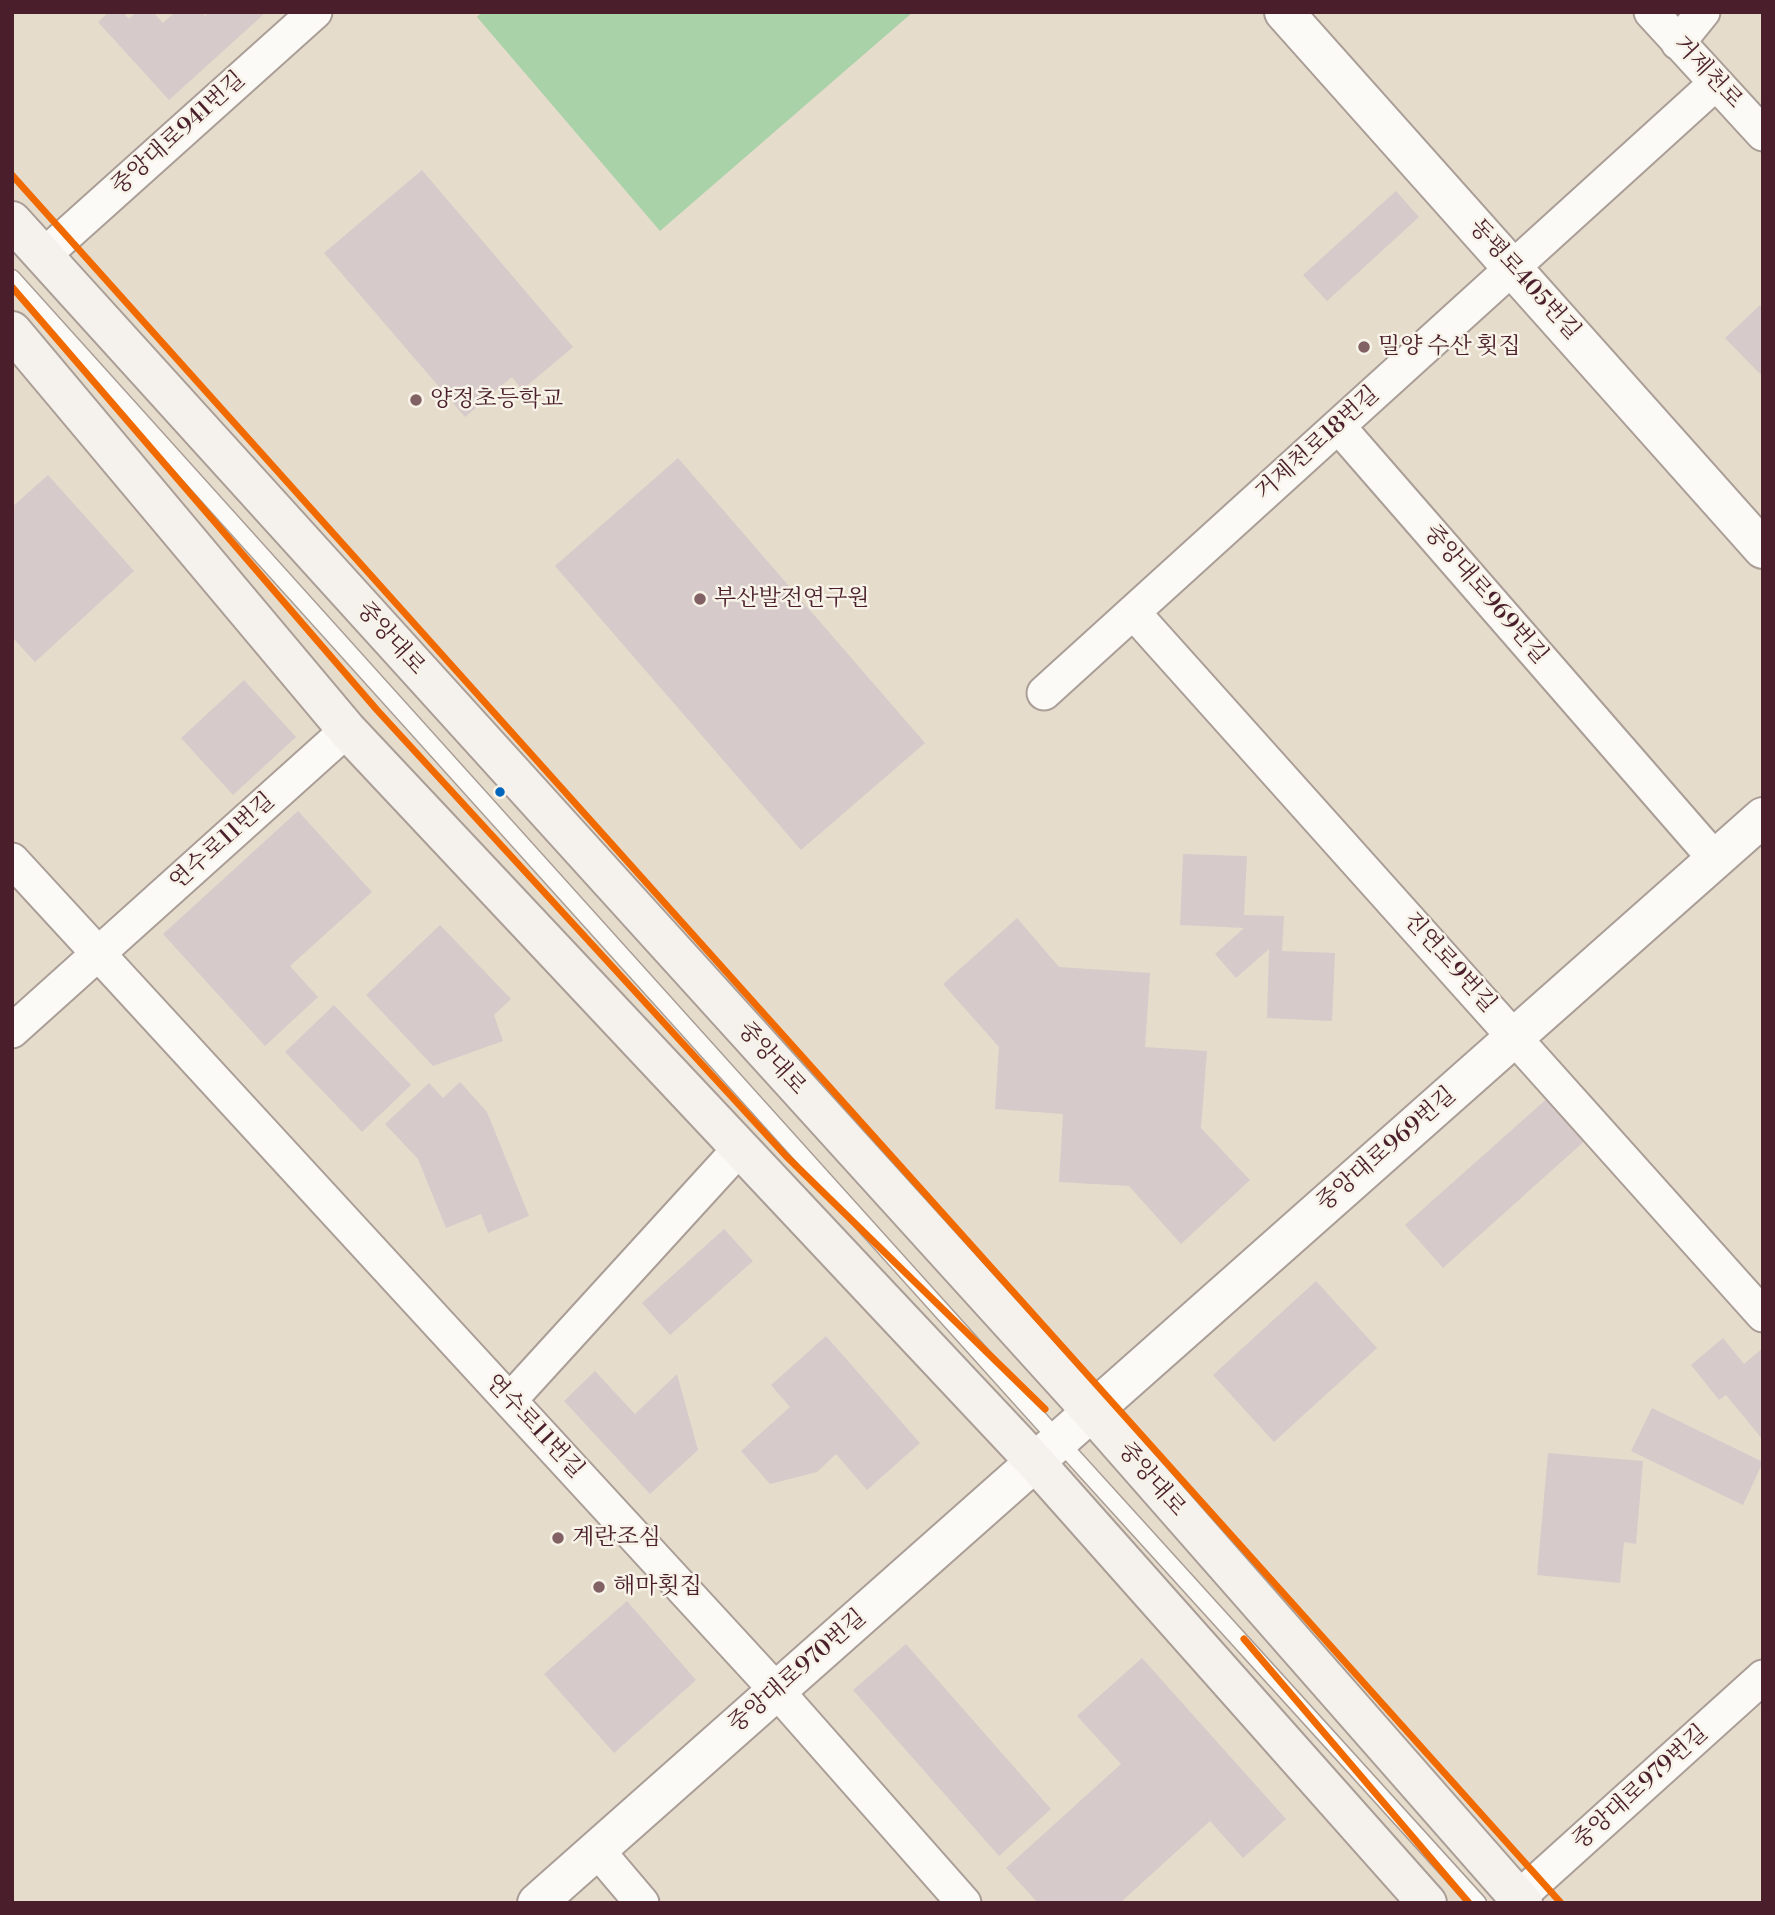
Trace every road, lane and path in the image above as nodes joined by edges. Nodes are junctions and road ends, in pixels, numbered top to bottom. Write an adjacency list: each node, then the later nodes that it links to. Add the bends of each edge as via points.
1 (315, 12): 9 (street, 중앙대로941번길)
2 (1284, 12): 10 (street, 동평로405번길)
3 (1651, 12): 5 (street, 거제천로)
4 (1703, 12): 5 (street)
5 (1678, 43): 6 (street, 거제천로)
6 (1716, 83): 7 (street, 거제천로); 10 (street, 거제천로18번길)
7 (1763, 134)
8 (12, 221): 9 (main road, 중앙대로)
9 (43, 256): 27 (main road, 중앙대로)
10 (1513, 268): 13 (street, 거제천로18번길); 14 (street, 동평로405번길)
11 (12, 278): 28 (lane)
12 (12, 331): 17 (main road)
13 (1338, 426): 15 (street, 거제천로18번길); 19 (street, 중앙대로969번길)
14 (1763, 549)
15 (1133, 612): 16 (street, 거제천로18번길); 23 (street, 진연로9번길)
16 (1044, 693)
17 (347, 730): 21 (street, 연수로11번길); 24 (main road)
18 (1763, 817): 19 (street, 중앙대로969번길)
19 (1715, 859): 23 (street, 중앙대로969번길)
20 (12, 860): 21 (street, 연수로11번길)
21 (99, 955): 22 (street); 26 (street, 연수로11번길)
22 (12, 1031)
23 (1515, 1036): 25 (street, 진연로9번길); 27 (street, 중앙대로969번길)
24 (740, 1148): 26 (street); 28 (main road)
25 (1763, 1315)
26 (510, 1400): 30 (street, 연수로11번길)
27 (1091, 1411): 28 (street, 중앙대로969번길); 32 (main road, 중앙대로)
28 (1047, 1452): 30 (street, 중앙대로970번길); 36 (main road); 37 (lane)
29 (1763, 1677): 32 (street, 중앙대로979번길)
30 (776, 1690): 31 (street, 중앙대로970번길); 35 (street, 연수로11번길)
31 (597, 1850): 33 (street, 중앙대로970번길); 34 (street)
32 (1520, 1900)
33 (537, 1903)
34 (642, 1903)
35 (964, 1903)
36 (1427, 1903)
37 (1478, 1903)

